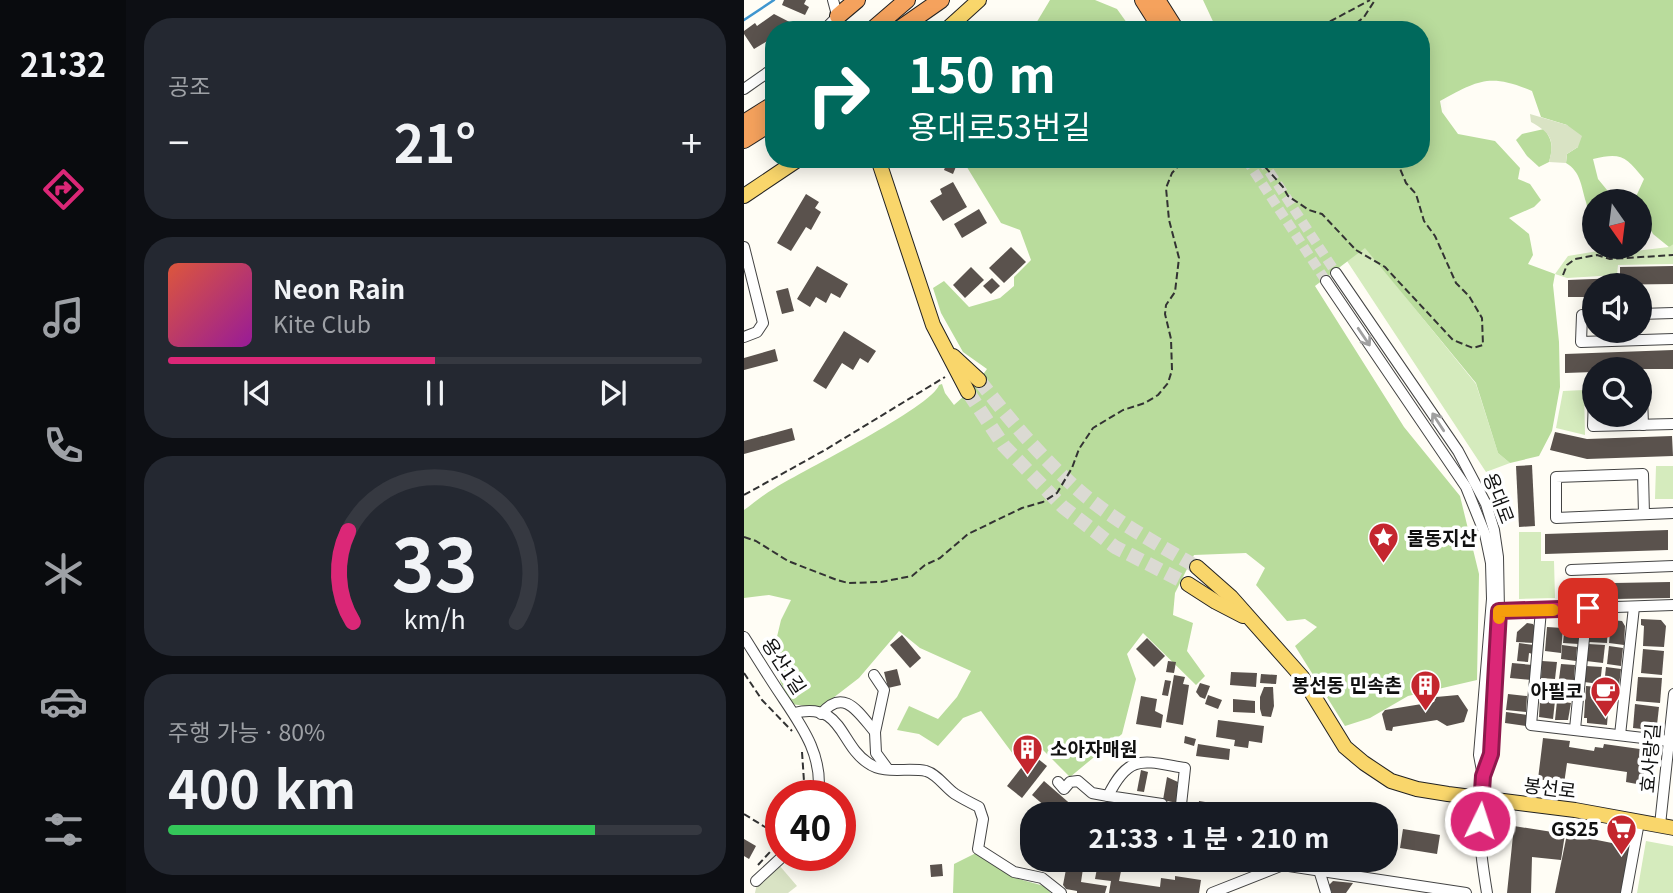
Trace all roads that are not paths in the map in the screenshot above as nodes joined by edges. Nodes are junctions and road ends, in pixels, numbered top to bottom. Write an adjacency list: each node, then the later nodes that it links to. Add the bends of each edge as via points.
1 (857, 0): 8 (highway)
2 (907, 0): 9 (highway)
3 (934, 0): 10 (highway)
4 (941, 0): 11 (highway)
5 (979, 0): 12 (main road)
6 (1140, 0): 7 (highway)
7 (1160, 12)
8 (837, 15)
9 (882, 21)
10 (908, 21)
11 (910, 21)
12 (956, 21)
13 (765, 74): 14 (street)
14 (744, 89)
15 (765, 110): 16 (highway)
16 (744, 123)
17 (765, 127): 18 (highway)
18 (744, 140)
19 (786, 168): 21 (main road)
20 (881, 168): 33 (main road, via 926,307)
21 (744, 196)
22 (744, 247): 24 (street)
23 (1337, 273): 48 (street, 용대로, one-way to 23, via 1494,530 1474,480)
24 (748, 278): 29 (street, via 763,323 757,332)
25 (1326, 281): 60 (street, 용대로, one-way to 60, via 1466,487 1485,534 1492,599 1479,755)
26 (1673, 313): 27 (street)
27 (1652, 314)
28 (1582, 315): 32 (street)
29 (744, 337)
30 (1673, 339): 31 (street)
31 (1652, 340)
32 (1582, 342)
33 (947, 350): 34 (main road); 35 (main road)
34 (979, 380)
35 (968, 392)
36 (1673, 424): 37 (street)
37 (1652, 425)
38 (1673, 513): 39 (street)
39 (1644, 514): 39 (street, via 1556,518 1556,477 1643,474)
40 (1673, 566): 42 (street)
41 (1197, 567): 49 (main road, 봉선로)
42 (1571, 570)
43 (1188, 584): 49 (main road)
44 (1673, 605): 45 (street)
45 (1634, 607): 46 (street); 57 (street)
46 (1588, 608): 47 (street); 55 (street)
47 (1541, 610): 48 (street); 55 (street, via 1531,725)
48 (1499, 611): 60 (street, 용대로, via 1491,754)
49 (1248, 618): 64 (main road, 봉선로, via 1302,677 1345,747 1364,763 1392,781 1417,789)
50 (744, 637): 53 (street, 용산1길)
51 (874, 675): 56 (street, via 884,690)
52 (1673, 694): 58 (street, 효사랑길)
53 (794, 713): 54 (street, 용산1길, via 808,710); 61 (street, 용산1길, via 810,738)
54 (821, 714): 56 (street, via 831,702 840,701 854,708); 59 (street, 용산1길, via 838,724 866,763)
55 (1575, 729): 57 (street)
56 (875, 732): 59 (street, via 876,753)
57 (1620, 735): 58 (street)
58 (1669, 741): 68 (street, 효사랑길)
59 (887, 768): 74 (street, 용산1길, via 928,771 979,807 983,819 978,849 1014,872 1042,878)
60 (1483, 776): 64 (street, 용대로)
61 (818, 780)
62 (1058, 782): 63 (street, via 1064,789 1078,781 1092,793)
63 (1108, 796): 65 (street); 66 (street, via 1127,768 1144,761 1185,768)
64 (1481, 799): 67 (main road, 봉선로); 78 (street, 용대로, via 1479,845)
65 (1148, 802)
66 (1181, 802)
67 (1639, 822): 68 (main road, 봉선로); 79 (street)
68 (1667, 827)
69 (766, 871): 73 (street)
70 (1265, 872): 75 (street)
71 (1320, 872): 76 (street)
72 (1332, 872): 77 (street)
73 (756, 881)
74 (1061, 893)
75 (1212, 893)
76 (1326, 893)
77 (1466, 893)
78 (1487, 893)
79 (1626, 893)

